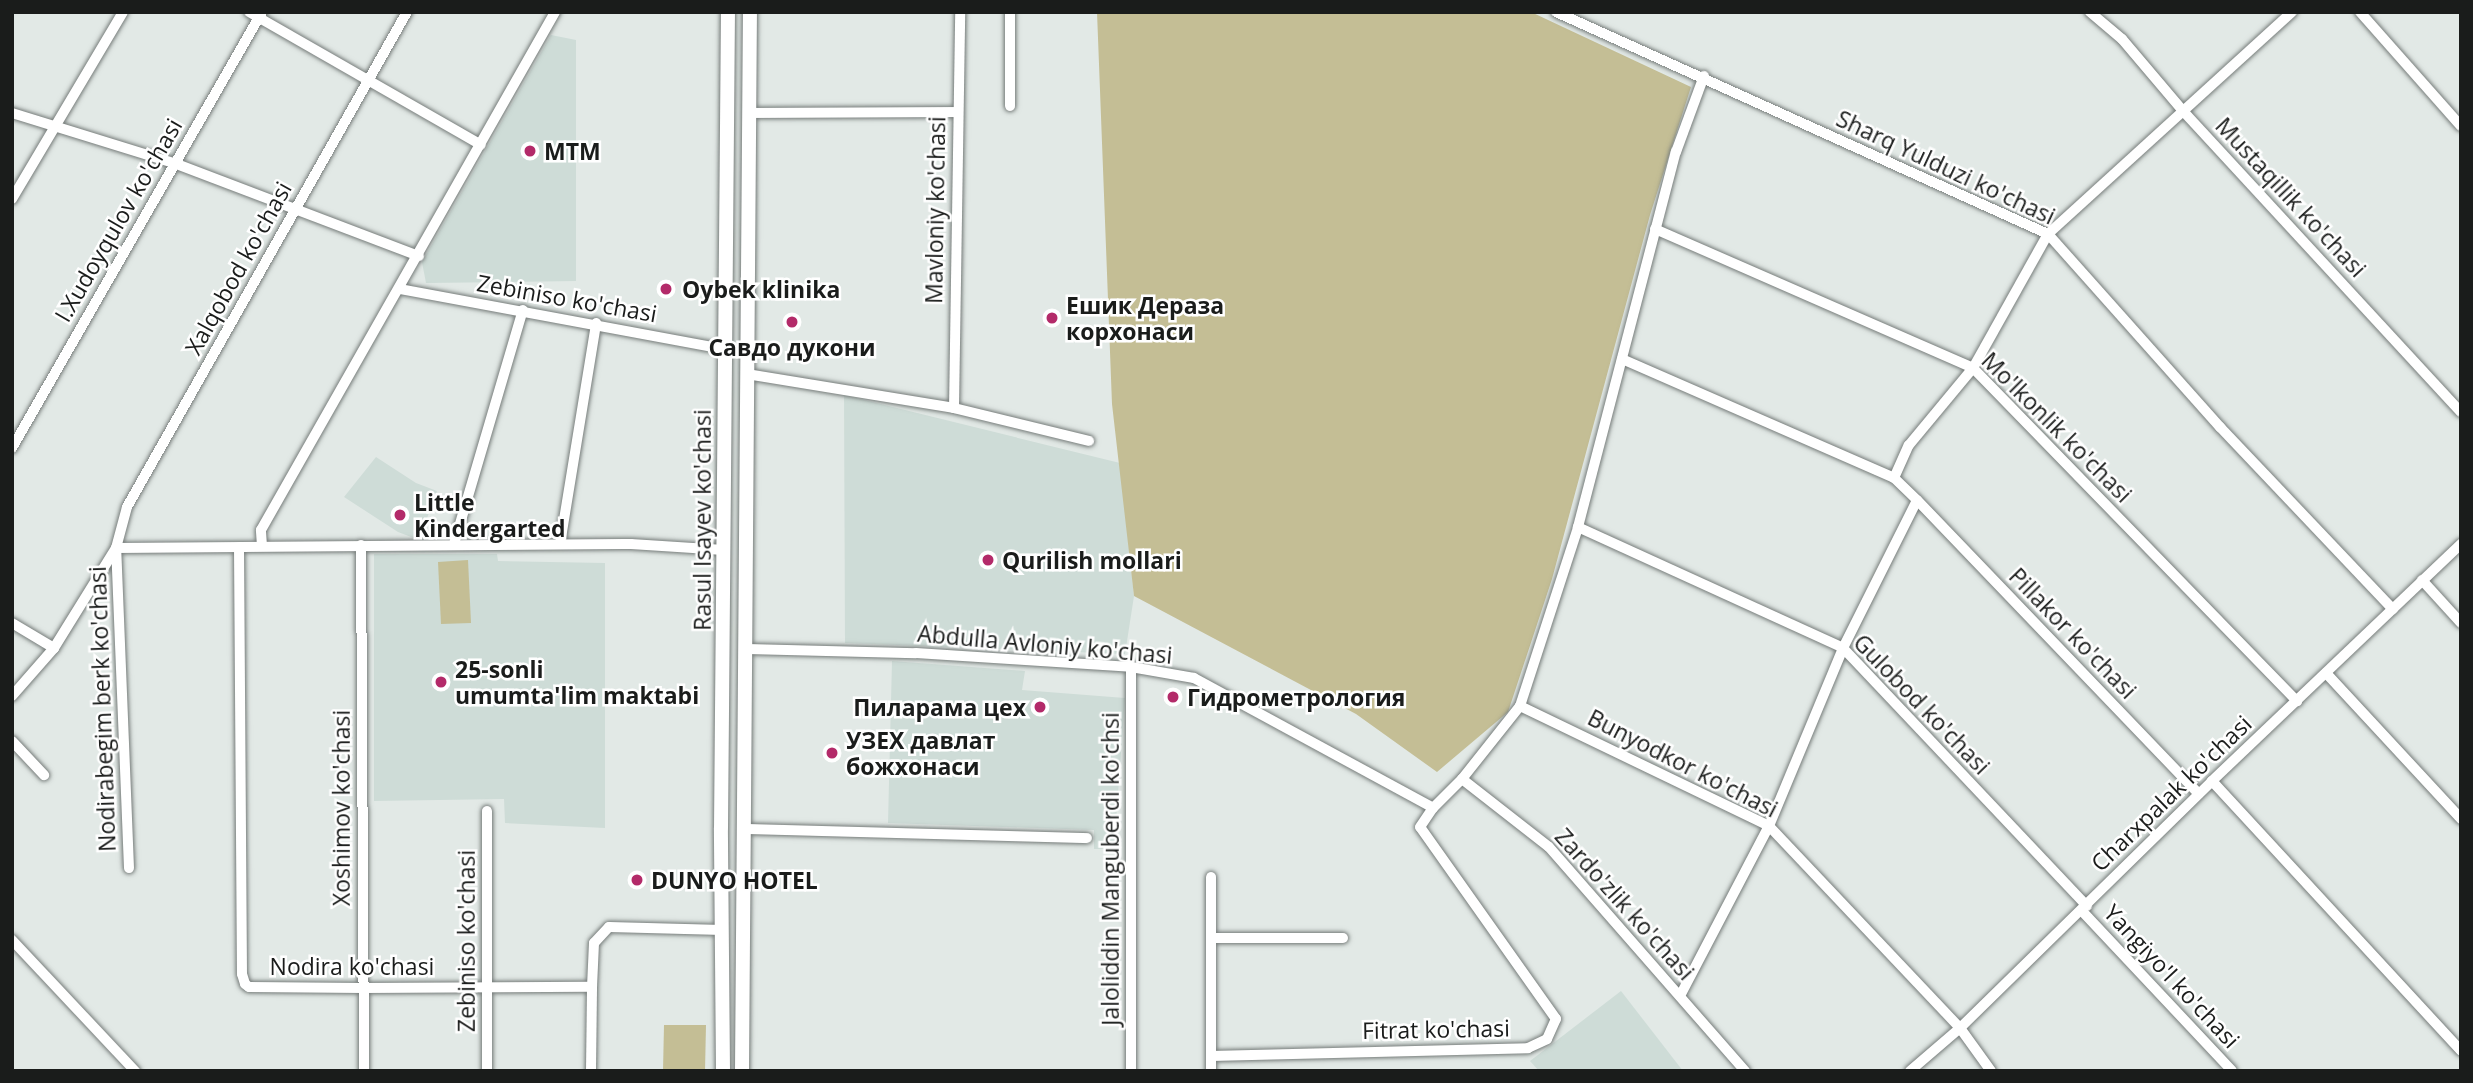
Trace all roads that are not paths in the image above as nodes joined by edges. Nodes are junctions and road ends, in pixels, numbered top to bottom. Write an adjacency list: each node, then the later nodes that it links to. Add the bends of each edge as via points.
1 (122, 12): 21 (street)
2 (407, 12): 14 (street, Xalqobod ko'chasi)
3 (555, 12): 22 (street)
4 (728, 12): 32 (main road, Rasul Isayev ko'chasi)
5 (750, 12): 19 (main road, Rasul Isayev ko'chasi)
6 (960, 12): 16 (street, Mavloniy ko'chasi)
7 (1010, 12): 15 (street)
8 (1556, 12): 13 (street, Sharq Yulduzi ko'chasi)
9 (2090, 12): 17 (street, Mustaqillik ko'chasi, via 2123,41)
10 (2292, 12): 17 (street)
11 (2360, 12): 20 (street)
12 (257, 14): 14 (street); 23 (street, I.Xudoyqulov ko'chasi)
13 (1704, 76): 26 (street); 27 (street, Sharq Yulduzi ko'chasi)
14 (368, 80): 22 (street); 25 (street, Xalqobod ko'chasi)
15 (1010, 106)
16 (957, 112): 19 (street); 36 (street, Mavloniy ko'chasi)
17 (2184, 112): 27 (street); 37 (street, Mustaqillik ko'chasi)
18 (12, 113): 21 (street)
19 (750, 113): 35 (main road, Rasul Isayev ko'chasi)
20 (2461, 125)
21 (54, 126): 23 (street); 24 (street)
22 (481, 145): 28 (street)
23 (174, 163): 25 (street); 39 (street, I.Xudoyqulov ko'chasi)
24 (12, 199)
25 (296, 208): 28 (street); 49 (street, Xalqobod ko'chasi, via 127,507)
26 (1655, 229): 33 (street); 34 (street, Mo'lkonlik ko'chasi)
27 (2048, 234): 34 (street); 52 (street, Sharq Yulduzi ko'chasi, via 2220,427)
28 (419, 256): 29 (street)
29 (400, 289): 30 (street, Zebiniso ko'chasi); 47 (street, via 261,530)
30 (523, 310): 31 (street, Zebiniso ko'chasi); 43 (street)
31 (596, 323): 32 (street, Zebiniso ko'chasi); 44 (street)
32 (725, 349): 50 (main road, Rasul Isayev ko'chasi)
33 (1622, 359): 40 (street); 42 (street)
34 (1973, 368): 40 (street, via 1909,445); 61 (street, Mo'lkonlik ko'chasi)
35 (747, 374): 36 (street); 57 (main road, Rasul Isayev ko'chasi)
36 (954, 408): 38 (street)
37 (2461, 412)
38 (1089, 441)
39 (12, 448)
40 (1894, 478): 41 (street, Pillakor ko'chasi)
41 (1917, 499): 56 (street); 67 (street, Pillakor ko'chasi)
42 (1578, 527): 56 (street, Gulobod ko'chasi); 62 (street)
43 (454, 544): 44 (street); 46 (street)
44 (560, 544): 50 (street)
45 (2461, 544): 51 (street, Charxpalak ko'chasi)
46 (361, 545): 47 (street); 83 (street, Xoshimov ko'chasi)
47 (262, 546): 48 (street)
48 (239, 547): 49 (street); 83 (street, Nodira ko'chasi, via 242,974 249,987)
49 (116, 548): 55 (street); 75 (street, Nodirabegim berk ko'chasi)
50 (724, 550): 72 (main road, Rasul Isayev ko'chasi)
51 (2422, 580): 52 (street, Charxpalak ko'chasi); 54 (street)
52 (2393, 608): 59 (street, Charxpalak ko'chasi)
53 (12, 623): 55 (street)
54 (2461, 623)
55 (54, 648): 60 (street)
56 (1843, 648): 71 (street); 77 (street, Gulobod ko'chasi)
57 (747, 649): 58 (street, Abdulla Avloniy ko'chasi, via 916,653); 73 (main road, Rasul Isayev ko'chasi)
58 (1131, 667): 68 (street, Abdulla Avloniy ko'chasi, via 1194,678); 95 (street, Jaloliddin Manguberdi ko'chsi)
59 (2326, 673): 61 (street, Charxpalak ko'chasi); 70 (street)
60 (12, 696)
61 (2297, 701): 66 (street, Charxpalak ko'chasi)
62 (1520, 706): 65 (street); 71 (street, Bunyodkor ko'chasi)
63 (12, 741): 64 (street)
64 (44, 775)
65 (1462, 779): 68 (street); 85 (street, Zardo'zlik ko'chasi, via 1549,847)
66 (2212, 781): 67 (street, Charxpalak ko'chasi); 87 (street)
67 (2199, 794): 77 (street, Charxpalak ko'chasi)
68 (1433, 807): 88 (street, Fitrat ko'chasi, via 1420,827 1556,1019 1548,1039 1528,1048)
69 (487, 811): 84 (street, Zebiniso ko'chasi)
70 (2461, 819)
71 (1769, 826): 85 (street); 86 (street, Bunyodkor ko'chasi)
72 (721, 828): 73 (main road); 78 (main road, Rasul Isayev ko'chasi)
73 (744, 829): 74 (street); 94 (main road, Rasul Isayev ko'chasi)
74 (1087, 838)
75 (130, 868)
76 (1211, 877): 79 (street)
77 (2084, 908): 86 (street, Charxpalak ko'chasi); 100 (street, Yangiyo'l ko'chasi)
78 (723, 930): 82 (street, via 609,927 594,943); 93 (main road, Rasul Isayev ko'chasi)
79 (1211, 938): 80 (street); 88 (street)
80 (1343, 938)
81 (12, 940): 89 (street)
82 (592, 987): 84 (street, Nodira ko'chasi); 92 (street)
83 (363, 988): 84 (street, Nodira ko'chasi); 90 (street, Xoshimov ko'chasi)
84 (487, 988): 91 (street, Zebiniso ko'chasi)
85 (1680, 996): 97 (street, Zardo'zlik ko'chasi)
86 (1960, 1028): 98 (street, Charxpalak ko'chasi); 99 (street, Bunyodkor ko'chasi)
87 (2461, 1051)
88 (1211, 1056): 96 (street)
89 (135, 1071)
90 (364, 1071)
91 (487, 1071)
92 (591, 1071)
93 (723, 1071)
94 (742, 1071)
95 (1131, 1071)
96 (1211, 1071)
97 (1745, 1071)
98 (1910, 1071)
99 (1992, 1071)
100 (2232, 1071)

